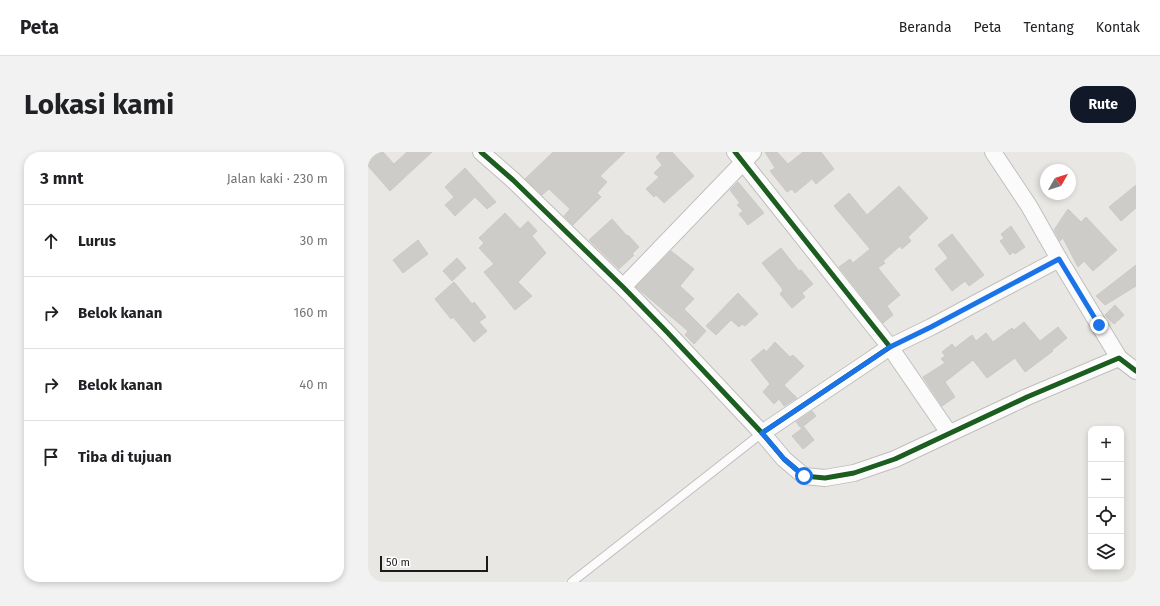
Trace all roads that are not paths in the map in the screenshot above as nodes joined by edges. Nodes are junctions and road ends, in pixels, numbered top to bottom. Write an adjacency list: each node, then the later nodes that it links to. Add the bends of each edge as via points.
1 (481, 152): 5 (street)
2 (993, 152): 4 (street, via 1029,206)
3 (743, 156): 5 (street); 6 (street)
4 (1059, 259): 6 (street); 7 (street)
5 (623, 287): 9 (street)
6 (890, 347): 9 (street); 10 (street)
7 (1119, 358): 8 (street); 10 (street)
8 (1136, 370)
9 (762, 433): 10 (street, via 784,459 804,476 825,478 854,473 895,459); 11 (lane)
10 (949, 433)
11 (572, 582)

